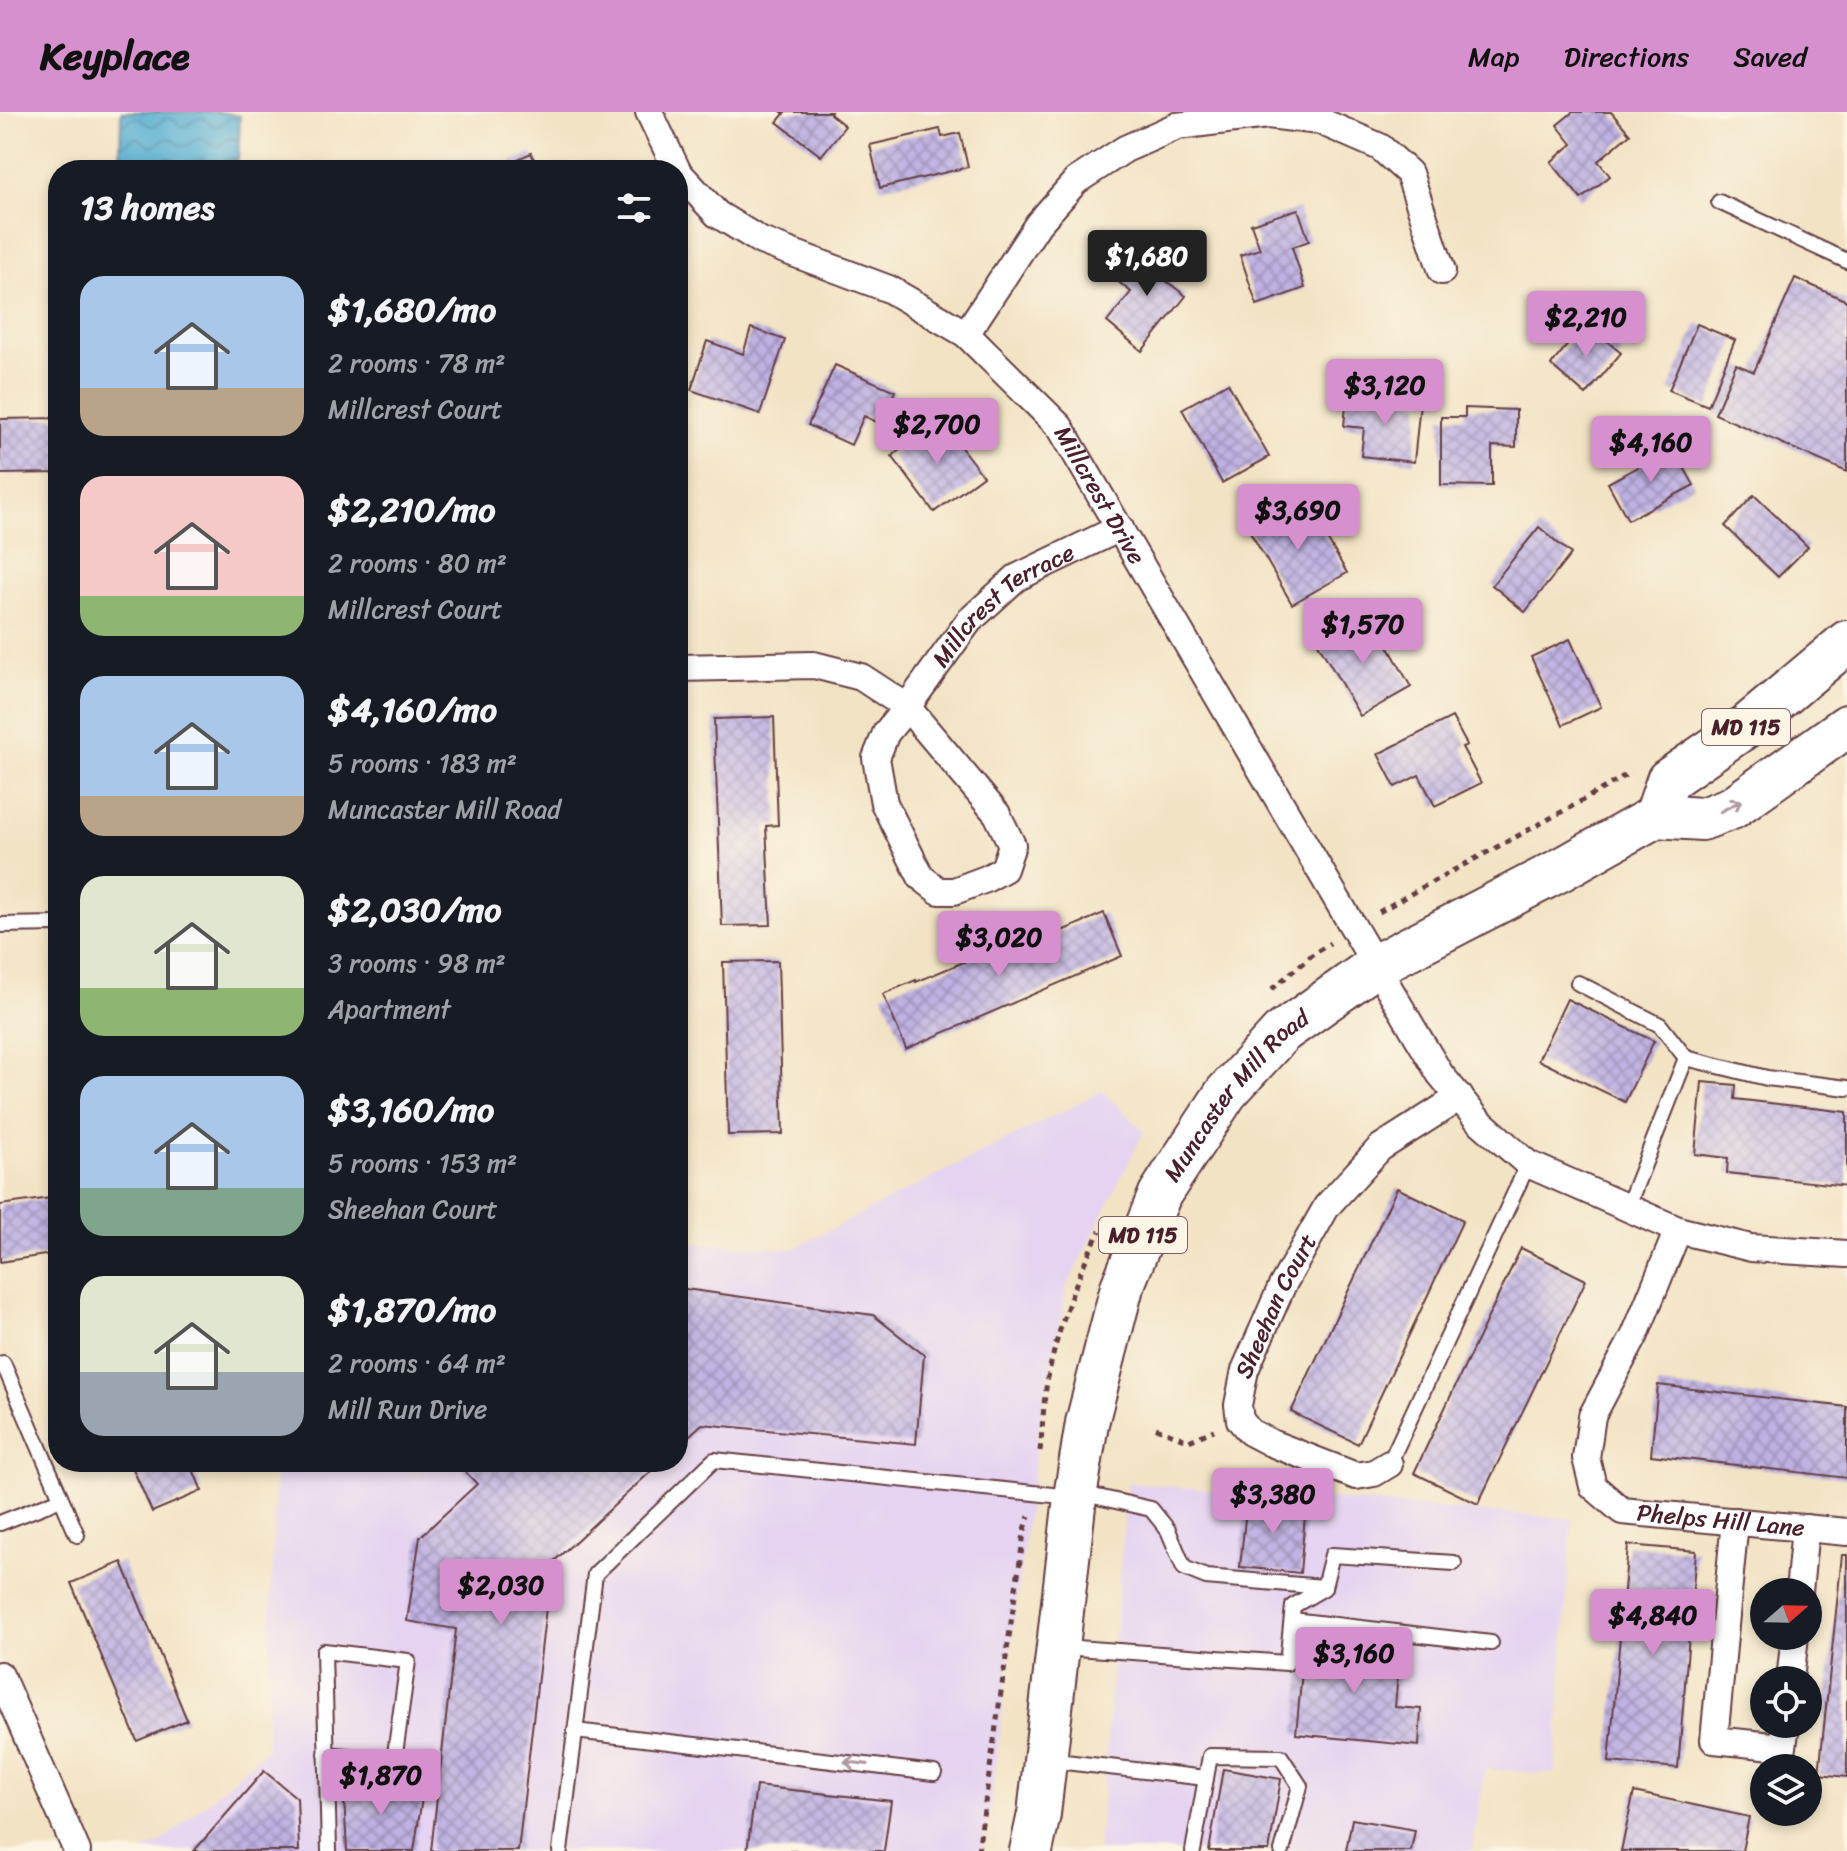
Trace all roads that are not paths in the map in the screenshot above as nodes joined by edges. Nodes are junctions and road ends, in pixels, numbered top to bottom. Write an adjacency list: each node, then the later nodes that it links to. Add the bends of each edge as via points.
1 (649, 112): 2 (street, Millcrest Drive)
2 (672, 160)
3 (688, 184): 7 (street, Millcrest Drive, via 717,214 761,241 889,289)
4 (1719, 202): 5 (lane)
5 (1847, 261)
6 (1442, 271): 7 (street, via 1409,173 1380,147 1320,121 1268,115 1177,126 1125,149 1076,181 1038,224)
7 (966, 334): 8 (street, Millcrest Drive, via 1060,427)
8 (1120, 528): 11 (street, Millcrest Terrace, via 1016,578 969,621); 16 (street, Millcrest Drive)
9 (1847, 642): 13 (main road, MD 115, via 1748,725 1668,780)
10 (688, 668): 11 (street, Millcrest Terrace, via 814,665 861,677)
11 (907, 707): 11 (street, Millcrest Terrace, via 997,814 1012,845 1004,869 954,891 939,891 921,877 884,803 876,758 886,733)
12 (1847, 726): 13 (main road, MD 115, one-way to 12, via 1702,819 1732,808)
13 (1656, 816): 16 (main road, Muncaster Mill Road / MD 115)
14 (48, 924): 15 (lane)
15 (0, 925)
16 (1375, 966): 20 (street, via 1440,1074); 29 (main road, Muncaster Mill Road / MD 115, via 1281,1033 1226,1093 1160,1194 1122,1287 1087,1423)
17 (1578, 983): 18 (lane, via 1660,1025)
18 (1686, 1058): 19 (lane, via 1767,1078); 22 (lane)
19 (1847, 1088)
20 (1460, 1097): 21 (street); 26 (street, Sheehan Court, via 1380,1148 1327,1206 1282,1286 1245,1370 1238,1405 1240,1420 1250,1432 1271,1443 1356,1476)
21 (1528, 1164): 22 (street); 26 (lane)
22 (1627, 1208): 23 (street)
23 (1678, 1230): 24 (street, via 1751,1248); 31 (street, Phelps Hill Lane, via 1635,1335 1592,1416 1586,1458 1593,1486 1622,1511)
24 (1847, 1254)
25 (3, 1363): 27 (lane)
26 (1389, 1464)
27 (48, 1469)
28 (49, 1472): 30 (lane)
29 (1062, 1494): 38 (lane, via 1151,1509 1168,1530 1184,1568 1206,1577); 41 (main road, Muncaster Mill Road / MD 115); 43 (lane, via 714,1460 595,1574)
30 (61, 1499): 32 (lane); 35 (lane)
31 (1735, 1521): 33 (street, Phelps Hill Lane); 44 (street, via 1714,1740 1783,1747)
32 (0, 1523)
33 (1805, 1528): 34 (street, Phelps Hill Lane); 37 (street)
34 (1847, 1532)
35 (77, 1535)
36 (1454, 1563): 38 (lane, via 1332,1555)
37 (1800, 1578)
38 (1324, 1587): 39 (lane, via 1293,1606)
39 (1292, 1620): 40 (lane); 41 (lane, via 1287,1663)
40 (1491, 1643)
41 (1058, 1647): 46 (main road, Muncaster Mill Road / MD 115)
42 (0, 1675): 49 (street)
43 (575, 1731): 47 (lane, one-way to 43); 51 (lane)
44 (1784, 1738)
45 (326, 1754): 45 (lane, via 324,1651 408,1661 394,1761); 50 (lane)
46 (1045, 1760): 48 (lane); 52 (main road, Muncaster Mill Road / MD 115)
47 (934, 1773)
48 (1206, 1778): 53 (lane); 54 (lane, via 1210,1756 1281,1757 1300,1786)
49 (77, 1851)
50 (329, 1851)
51 (560, 1851)
52 (1031, 1851)
53 (1193, 1851)
54 (1282, 1851)

